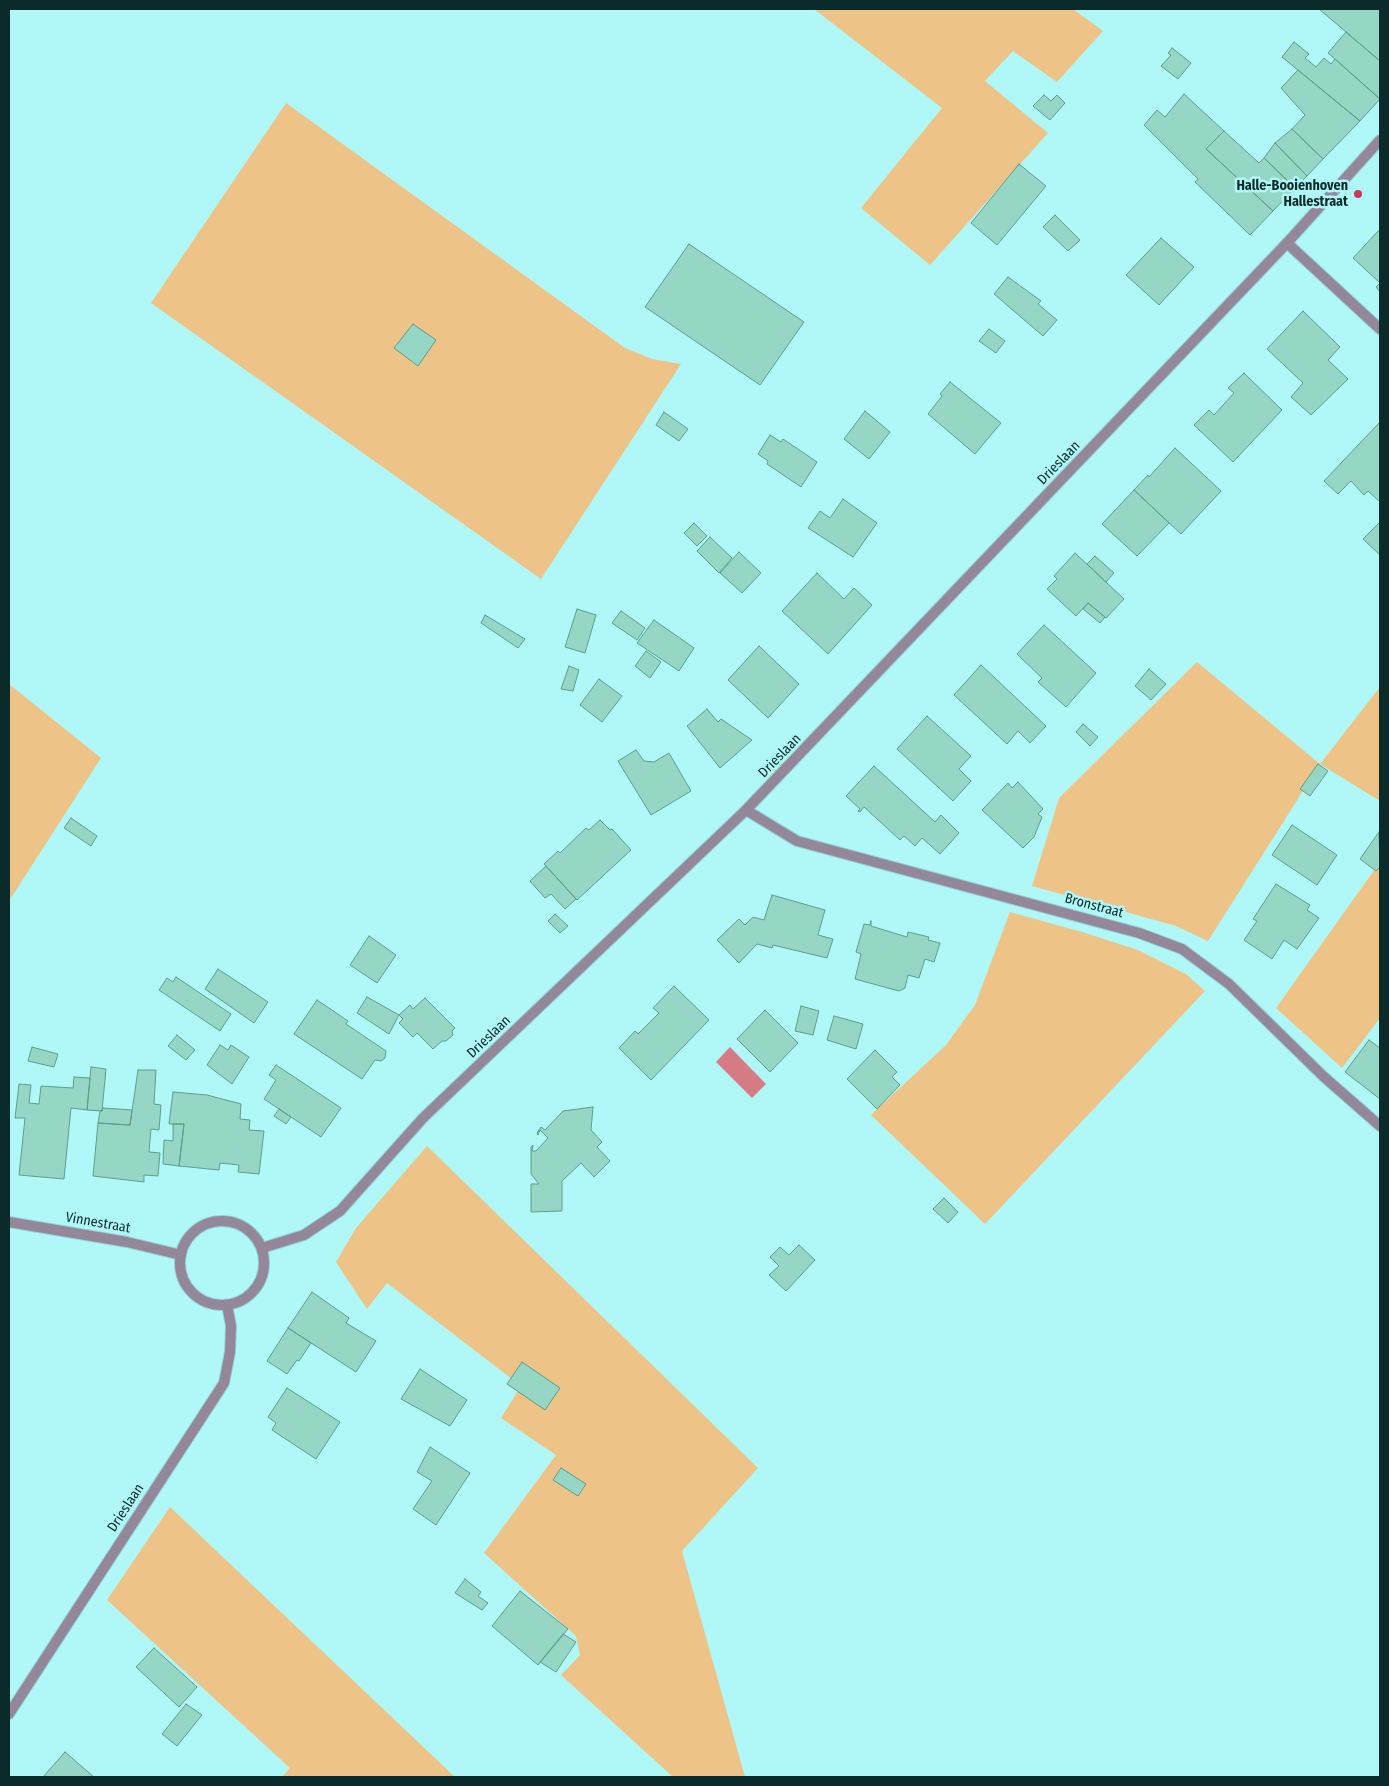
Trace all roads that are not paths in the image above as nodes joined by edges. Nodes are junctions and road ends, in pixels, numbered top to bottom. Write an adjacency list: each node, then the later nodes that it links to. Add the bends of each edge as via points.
1 (1380, 140): 2 (street, Drieslaan)
2 (1287, 243): 3 (street); 4 (street, Drieslaan)
3 (1380, 329)
4 (746, 810): 5 (street, Bronstraat, via 797,842 1139,933 1182,949 1229,984 1323,1076); 7 (street, Drieslaan, via 423,1118 340,1211 304,1235)
5 (1380, 1126)
6 (9, 1222): 8 (street, Vinnestraat)
7 (262, 1248): 8 (street, via 240,1225 219,1221 199,1228); 9 (street, via 264,1270 255,1290)
8 (181, 1254): 9 (street, via 184,1280 191,1291 201,1300)
9 (227, 1305): 10 (street, Drieslaan, via 231,1326 230,1352 224,1383)
10 (9, 1714)

